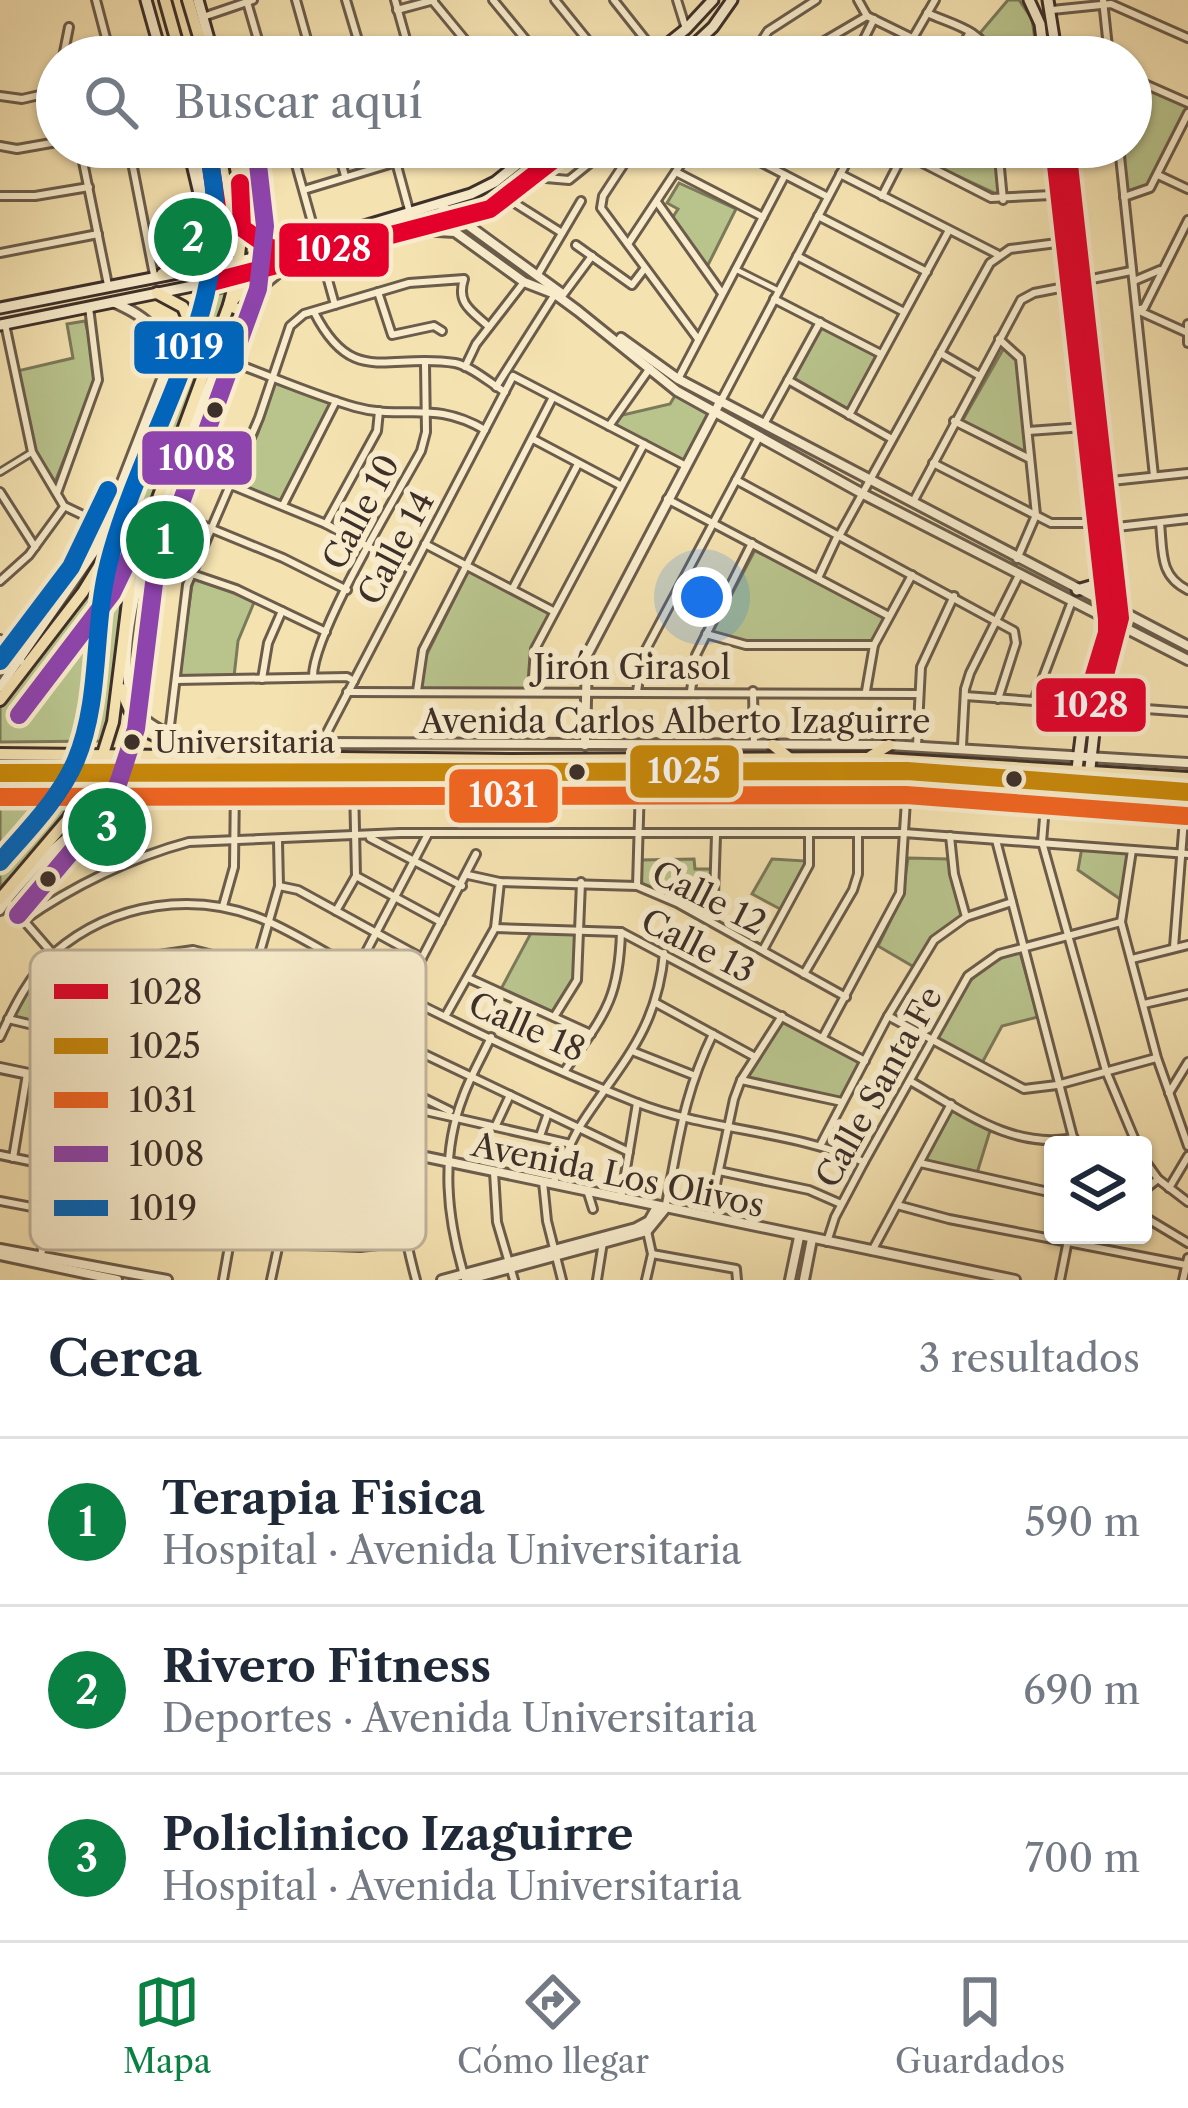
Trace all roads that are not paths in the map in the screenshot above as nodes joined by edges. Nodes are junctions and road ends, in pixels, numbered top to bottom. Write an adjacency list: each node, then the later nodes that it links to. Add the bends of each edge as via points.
1 (97, 0): 31 (street)
2 (146, 0): 32 (main road)
3 (165, 0): 33 (main road)
4 (193, 0): 25 (main road); 34 (main road)
5 (296, 0): 37 (street)
6 (346, 0): 38 (street)
7 (394, 0): 23 (street)
8 (433, 0): 23 (street); 40 (street)
9 (494, 0): 41 (street)
10 (555, 0): 42 (street)
11 (614, 0): 43 (street)
12 (677, 0): 28 (street)
13 (712, 0): 28 (main road)
14 (816, 0): 46 (street)
15 (858, 0): 26 (street)
16 (935, 0): 24 (street)
17 (1029, 0): 53 (main road)
18 (250, 1): 25 (street); 36 (street)
19 (732, 1): 45 (main road)
20 (1104, 2): 21 (street); 22 (street); 55 (street)
21 (1124, 4): 56 (street)
22 (1050, 5): 54 (main road)
23 (398, 10): 39 (street)
24 (928, 13): 29 (street); 50 (street)
25 (203, 17): 35 (main road)
26 (871, 18): 47 (street); 48 (street); 49 (street)
27 (69, 27): 30 (street)
28 (686, 29): 44 (main road)
29 (970, 32): 51 (street); 52 (street)
30 (67, 36)
31 (106, 36)
32 (156, 36)
33 (176, 36)
34 (203, 36)
35 (206, 36)
36 (258, 36)
37 (306, 36)
38 (357, 36)
39 (405, 36)
40 (462, 36)
41 (523, 36)
42 (584, 36)
43 (640, 36)
44 (677, 36)
45 (704, 36)
46 (764, 36)
47 (836, 36)
48 (864, 36)
49 (908, 36)
50 (913, 36)
51 (968, 36)
52 (975, 36)
53 (1042, 36)
54 (1054, 36)
55 (1107, 36)
56 (1188, 38)
57 (1152, 88): 60 (street)
58 (0, 96): 59 (street)
59 (36, 96)
60 (1188, 104)
61 (1188, 113): 90 (street)
62 (36, 145): 63 (street)
63 (0, 146)
64 (85, 168): 93 (street)
65 (134, 168): 140 (street)
66 (193, 168): 140 (main road, via 207,227 196,247)
67 (212, 168): 108 (main road)
68 (238, 168): 113 (main road)
69 (242, 168): 123 (main road)
70 (297, 168): 95 (street)
71 (343, 168): 91 (street)
72 (374, 168): 91 (street)
73 (397, 168): 107 (street)
74 (511, 168): 106 (main road, via 483,189)
75 (545, 168): 92 (main road)
76 (584, 168): 92 (street, via 569,180)
77 (621, 168): 122 (street, via 601,208)
78 (679, 168): 87 (street)
79 (772, 168): 89 (street)
80 (843, 168): 88 (street)
81 (896, 168): 99 (street)
82 (936, 168): 102 (street)
83 (1000, 168): 102 (street)
84 (1056, 168): 97 (main road)
85 (1069, 168): 96 (main road)
86 (1121, 168): 101 (street)
87 (676, 172): 105 (street); 110 (street)
88 (840, 174): 99 (street); 100 (street)
89 (785, 175): 100 (street); 110 (street)
90 (1158, 175): 94 (street); 101 (street, via 1143,194)
91 (345, 176): 95 (street)
92 (534, 177): 111 (main road, via 490,209)
93 (89, 187): 98 (street); 117 (street)
94 (1188, 189)
95 (304, 190): 118 (street)
96 (1072, 194): 97 (street); 119 (main road)
97 (1059, 195): 102 (street); 119 (main road)
98 (0, 196)
99 (882, 196): 115 (street)
100 (828, 197): 109 (street)
101 (1124, 197): 138 (street)
102 (1003, 200)
103 (581, 201): 116 (street)
104 (512, 202): 116 (street)
105 (657, 202): 122 (street); 152 (street)
106 (439, 204): 107 (main road); 111 (street)
107 (410, 212): 118 (main road)
108 (220, 214): 133 (main road); 140 (main road, via 196,257)
109 (818, 216): 129 (street); 139 (street)
110 (763, 217): 137 (street)
111 (456, 219): 114 (main road); 141 (street)
112 (1187, 226): 136 (street)
113 (242, 228): 123 (main road); 130 (main road)
114 (412, 230): 127 (main road); 146 (street, via 455,232)
115 (948, 232): 126 (street); 139 (street)
116 (562, 233): 141 (street)
117 (98, 234): 125 (street); 148 (street)
118 (316, 241): 120 (main road); 127 (street)
119 (1071, 241): 126 (street); 143 (main road); 149 (main road)
120 (301, 245): 124 (main road); 131 (main road)
121 (576, 245): 128 (street)
122 (628, 245): 135 (street)
123 (266, 247): 124 (main road)
124 (281, 250): 130 (main road)
125 (0, 251)
126 (998, 255): 173 (street)
127 (320, 256): 131 (main road); 158 (street)
128 (592, 256): 135 (street, via 632,286); 153 (street)
129 (797, 256): 154 (street); 163 (street)
130 (241, 260): 133 (main road); 142 (main road)
131 (305, 260): 132 (main road)
132 (290, 263): 134 (main road); 161 (street)
133 (216, 265): 140 (main road); 145 (main road)
134 (275, 267): 142 (main road); 161 (main road, via 248,284)
135 (645, 268): 170 (street)
136 (1163, 268): 144 (street); 160 (street)
137 (735, 269): 152 (street); 154 (street)
138 (1131, 271): 143 (street); 144 (street)
139 (926, 272): 163 (street)
140 (158, 274): 147 (main road)
141 (537, 275): 153 (street)
142 (237, 277): 145 (main road); 161 (main road)
143 (1081, 281): 149 (street); 195 (main road)
144 (1132, 281): 160 (street)
145 (212, 282): 150 (main road); 169 (main road)
146 (524, 282): 153 (street); 166 (street)
147 (122, 284): 148 (main road); 155 (main road)
148 (109, 286): 156 (main road); 159 (main road)
149 (1069, 286): 171 (street, via 1027,295); 195 (main road)
150 (157, 292): 155 (main road); 169 (main road, via 183,308)
151 (378, 292): 158 (street); 166 (street, via 464,279 462,302); 168 (street, via 392,334)
152 (722, 294): 170 (street)
153 (559, 295): 178 (street); 183 (street); 184 (street)
154 (777, 295): 164 (street); 186 (street)
155 (124, 299): 156 (main road)
156 (111, 302): 157 (main road); 229 (street, via 148,321 166,358)
157 (89, 306): 165 (main road); 216 (street, via 98,380)
158 (335, 306): 162 (street)
159 (0, 308)
160 (1137, 310): 167 (street); 209 (street)
161 (236, 312): 175 (street); 181 (main road, via 215,341)
162 (314, 312): 176 (street, via 343,353); 180 (street, via 290,326)
163 (904, 312): 174 (street)
164 (820, 322): 174 (street); 182 (street)
165 (2, 324): 202 (street)
166 (489, 327): 177 (street)
167 (1188, 330): 172 (street)
168 (442, 331)
169 (194, 335): 269 (main road, via 107,553)
170 (698, 338): 183 (street)
171 (999, 340): 179 (street); 197 (street, via 1020,358)
172 (1188, 343)
173 (940, 352): 179 (street); 200 (street)
174 (881, 354): 191 (street)
175 (221, 358): 180 (street); 181 (street)
176 (425, 364): 177 (street); 188 (street, Calle 10)
177 (465, 367): 184 (street)
178 (650, 368): 183 (street); 194 (street)
179 (980, 376): 192 (street)
180 (273, 378): 187 (street); 213 (street)
181 (207, 379): 222 (street); 252 (main road, via 144,529)
182 (788, 380): 191 (street); 193 (street)
183 (675, 383): 186 (street); 190 (street)
184 (501, 389): 185 (street, Calle 14, via 513,376); 196 (street, Calle 14)
185 (554, 397): 194 (street); 199 (street)
186 (721, 400): 190 (street); 193 (street)
187 (336, 401): 189 (street); 220 (street)
188 (426, 410): 189 (street); 196 (street); 236 (street, Calle 10, via 421,451)
189 (379, 411): 228 (street)
190 (715, 412): 198 (street); 206 (street)
191 (849, 415): 200 (street)
192 (954, 421): 203 (street); 204 (street)
193 (764, 425): 211 (street)
194 (609, 426): 201 (street)
195 (1090, 427): 197 (street); 212 (main road); 226 (main road)
196 (484, 430): 234 (street, Calle 14)
197 (1028, 431): 203 (street)
198 (759, 437): 210 (street); 217 (street)
199 (533, 439): 205 (street); 238 (street)
200 (892, 439): 211 (street)
201 (644, 444): 206 (street); 214 (street)
202 (32, 452): 207 (street); 216 (street)
203 (1030, 459): 223 (street)
204 (932, 463): 219 (street); 223 (street)
205 (578, 464): 214 (street); 250 (street)
206 (686, 466): 218 (street)
207 (0, 472)
208 (1188, 473): 209 (street)
209 (1154, 476): 212 (street)
210 (736, 480): 225 (street); 232 (street)
211 (869, 480): 217 (street); 219 (street)
212 (1102, 482): 230 (main road)
213 (231, 485): 220 (street); 231 (street)
214 (620, 485): 258 (street)
215 (0, 492): 235 (street)
216 (57, 493): 221 (street)
217 (863, 494): 232 (street); 245 (street)
218 (667, 499): 225 (street); 277 (street, via 587,655)
219 (911, 504): 237 (street)
220 (283, 505): 228 (street)
221 (64, 506): 229 (street); 235 (street)
222 (161, 508): 231 (street); 246 (street)
223 (1036, 515): 226 (street); 237 (street)
224 (1188, 518): 227 (street)
225 (712, 522): 233 (street); 278 (street, via 643,655)
226 (1095, 523): 242 (main road)
227 (1160, 523): 230 (street); 251 (street, via 1166,573)
228 (326, 524): 236 (street)
229 (106, 526): 269 (street)
230 (1107, 529): 256 (main road)
231 (208, 530): 241 (street); 249 (street)
232 (838, 536): 244 (street); 247 (street)
233 (752, 543): 247 (street); 264 (street)
234 (425, 544): 238 (street); 240 (street, Calle 14)
235 (34, 547): 243 (street)
236 (369, 547): 240 (street); 249 (street, Calle 10)
237 (1018, 559): 254 (street)
238 (466, 566): 250 (street); 281 (street, via 423,650)
239 (2, 567): 243 (street)
240 (411, 570): 274 (street, Calle 14)
241 (191, 574): 257 (street); 273 (street)
242 (1101, 574): 254 (main road); 255 (main road)
243 (9, 575): 248 (street)
244 (912, 575): 253 (street); 259 (street)
245 (1018, 575): 254 (street); 260 (street)
246 (140, 578): 252 (main road); 270 (street)
247 (818, 578): 259 (street)
248 (0, 581)
249 (347, 590): 263 (street, Calle 10)
250 (512, 590): 258 (street)
251 (1188, 590)
252 (126, 596): 270 (main road)
253 (954, 596): 260 (street); 284 (street, via 927,649)
254 (1074, 596): 255 (street); 261 (street); 288 (street)
255 (1104, 603): 256 (street); 261 (main road)
256 (1119, 610): 262 (main road); 267 (street)
257 (282, 611): 263 (street); 272 (street)
258 (553, 611): 276 (street, via 535,649)
259 (890, 616): 266 (street)
260 (994, 618): 285 (street); 286 (street, via 1016,636)
261 (1107, 619): 262 (street); 289 (main road)
262 (1120, 626): 268 (street); 289 (main road)
263 (326, 632): 271 (street, Calle 10)
264 (706, 634): 266 (street, via 746,645); 282 (street)
265 (0, 639): 269 (street)
266 (874, 645): 283 (street)
267 (1188, 646)
268 (1188, 661)
269 (24, 664): 275 (street); 287 (main road)
270 (124, 669): 291 (street, via 136,710); 297 (main road, via 122,692 141,725 162,741); 305 (main road)
271 (313, 677): 272 (street); 274 (street)
272 (262, 679): 273 (street)
273 (176, 680): 291 (street)
274 (354, 681): 280 (street, Calle 14)
275 (0, 687)
276 (532, 691): 277 (street, Jirón Girasol); 281 (street, Jirón Girasol)
277 (584, 691): 278 (street, Jirón Girasol); 293 (street)
278 (637, 691): 282 (street, Jirón Girasol)
279 (753, 691): 282 (street, Jirón Girasol); 283 (street, Jirón Girasol); 294 (street)
280 (347, 692): 281 (street, Jirón Girasol); 292 (street, Calle 14)
281 (418, 692)
282 (691, 692)
283 (866, 692): 284 (street, Jirón Girasol)
284 (917, 694): 298 (street)
285 (965, 696): 286 (street); 299 (street)
286 (998, 699): 288 (street)
287 (0, 700)
288 (1034, 701): 289 (street)
289 (1091, 705): 290 (street); 304 (main road); 306 (main road)
290 (1188, 712)
291 (167, 733): 297 (street)
292 (321, 742): 293 (street, Avenida Carlos Alberto Izaguirre); 297 (street, Avenida Carlos Alberto Izaguirre); 307 (main road)
293 (586, 745): 294 (street, Avenida Carlos Alberto Izaguirre)
294 (754, 745): 295 (street, Avenida Carlos Alberto Izaguirre)
295 (772, 745): 296 (street, Avenida Carlos Alberto Izaguirre); 308 (main road)
296 (889, 745): 298 (street, Avenida Carlos Alberto Izaguirre); 312 (main road)
297 (189, 746): 301 (main road); 302 (main road)
298 (917, 746): 299 (street, Avenida Carlos Alberto Izaguirre)
299 (962, 746): 304 (street, Avenida Carlos Alberto Izaguirre)
300 (0, 754): 305 (main road)
301 (171, 755): 302 (main road); 305 (main road)
302 (210, 755): 303 (main road); 316 (main road)
303 (235, 755): 307 (main road); 323 (main road)
304 (1078, 755): 306 (street, Avenida Carlos Alberto Izaguirre); 322 (main road)
305 (103, 756): 319 (main road)
306 (1091, 756): 310 (street, Avenida Carlos Alberto Izaguirre); 322 (main road)
307 (302, 757): 313 (main road)
308 (789, 758): 311 (main road); 313 (main road)
309 (943, 760): 312 (main road); 321 (main road); 322 (main road)
310 (1188, 763)
311 (848, 764): 312 (main road); 314 (main road)
312 (869, 764): 321 (main road); 329 (main road)
313 (512, 766): 314 (main road); 317 (main road)
314 (775, 771): 332 (main road)
315 (180, 772): 316 (main road); 319 (main road); 334 (main road)
316 (212, 772): 323 (main road)
317 (409, 772): 320 (main road); 328 (main road)
318 (0, 773): 319 (main road)
319 (97, 773): 337 (main road)
320 (266, 773): 323 (main road); 326 (main road)
321 (943, 774): 325 (main road)
322 (1082, 777): 324 (main road); 325 (main road); 333 (main road)
323 (235, 778): 326 (street, Avenida Carlos Alberto Izaguirre); 334 (street, Avenida Carlos Alberto Izaguirre); 349 (street)
324 (1188, 778)
325 (1054, 782): 335 (main road)
326 (283, 784): 327 (street, Avenida Carlos Alberto Izaguirre)
327 (354, 784): 328 (street, Avenida Carlos Alberto Izaguirre); 346 (street)
328 (395, 784): 331 (street, Avenida Carlos Alberto Izaguirre)
329 (891, 784): 330 (street, Avenida Carlos Alberto Izaguirre); 332 (street, Avenida Carlos Alberto Izaguirre)
330 (907, 784): 335 (street, Avenida Carlos Alberto Izaguirre); 340 (street)
331 (640, 785): 332 (street, Avenida Carlos Alberto Izaguirre); 342 (street)
332 (754, 785)
333 (1188, 792)
334 (134, 793): 337 (main road); 352 (street, Avenida Carlos Alberto Izaguirre)
335 (1046, 794): 336 (street, Avenida Carlos Alberto Izaguirre); 350 (street)
336 (1187, 806): 354 (street)
337 (68, 819): 352 (main road)
338 (809, 833): 339 (street); 343 (street); 390 (street, via 809,865)
339 (859, 833): 340 (street); 393 (street, via 853,890)
340 (904, 833): 345 (street); 397 (street, via 893,911)
341 (428, 834): 342 (street); 344 (street); 355 (street)
342 (638, 834): 343 (street); 362 (street)
343 (716, 835): 370 (street, via 717,874)
344 (366, 836): 346 (street); 355 (street)
345 (950, 836): 347 (street); 369 (street)
346 (354, 838): 348 (street); 357 (street)
347 (996, 840): 350 (street); 365 (street)
348 (278, 841): 349 (street); 360 (street)
349 (234, 842): 366 (street); 371 (street, via 167,848)
350 (1042, 842): 351 (street); 379 (street)
351 (1132, 850): 354 (street); 374 (street)
352 (46, 851): 364 (main road)
353 (476, 854): 356 (street)
354 (1185, 854): 381 (street)
355 (415, 861): 361 (street); 363 (street)
356 (468, 875): 358 (street, Calle 12); 361 (street)
357 (356, 876): 363 (street); 368 (street)
358 (500, 882): 359 (street, Calle 12); 375 (street)
359 (581, 882): 362 (street, Calle 12); 376 (street)
360 (279, 886): 368 (street); 372 (street)
361 (462, 886): 373 (street)
362 (637, 886): 370 (street, Calle 12)
363 (396, 896): 373 (street); 378 (street)
364 (3, 900): 367 (street); 371 (street)
365 (1012, 902): 369 (street); 382 (street)
366 (223, 906): 372 (street, Calle 18); 384 (street, Calle 18, via 141,908)
367 (0, 910)
368 (336, 911): 378 (street)
369 (966, 917): 403 (street, via 928,949)
370 (705, 918): 390 (street, Calle 12)
371 (23, 921): 383 (street)
372 (267, 921): 385 (street); 386 (street, Calle 18)
373 (441, 922): 389 (street)
374 (1121, 922): 379 (street, Calle Santa Fe); 392 (street)
375 (495, 928): 376 (street, Calle 13); 394 (street)
376 (581, 930): 377 (street, Calle 13); 404 (street, via 578,980)
377 (621, 932): 391 (street, Calle 13); 407 (street, via 615,993)
378 (375, 933): 387 (street); 388 (street)
379 (1070, 935): 382 (street, Calle Santa Fe); 421 (street)
380 (1188, 945): 381 (street)
381 (1174, 947): 392 (street)
382 (1022, 949): 412 (street, Calle Santa Fe, via 976,968); 428 (street)
383 (49, 950)
384 (59, 950)
385 (260, 950)
386 (320, 950)
387 (366, 950)
388 (407, 950)
389 (426, 950)
390 (762, 951): 393 (street, Calle 12)
391 (664, 953): 398 (street); 402 (street, Calle 13)
392 (1132, 959): 399 (street)
393 (804, 974): 397 (street, Calle 12)
394 (467, 977): 401 (street); 404 (street)
395 (30, 981): 405 (street)
396 (1188, 994): 399 (street)
397 (846, 997): 411 (street)
398 (656, 1004): 408 (street); 413 (street)
399 (1144, 1004): 416 (street)
400 (426, 1007): 401 (street, Calle 18)
401 (446, 1016): 410 (street, Calle 18)
402 (782, 1016): 411 (street, Calle 13); 415 (street)
403 (888, 1016): 412 (street); 417 (street)
404 (554, 1017): 407 (street)
405 (8, 1019): 406 (street); 409 (street)
406 (30, 1024)
407 (591, 1034): 420 (street)
408 (713, 1034): 415 (street); 424 (street)
409 (0, 1037)
410 (491, 1037): 420 (street, Calle 18); 425 (street)
411 (823, 1038): 417 (street, Calle 13)
412 (930, 1039): 427 (street, Calle Santa Fe); 428 (street, via 1024,1089)
413 (632, 1052): 424 (street); 429 (street)
414 (426, 1056): 425 (street)
415 (755, 1057): 426 (street)
416 (1156, 1058): 421 (street); 430 (street)
417 (865, 1061): 433 (street)
418 (1188, 1062): 430 (street)
419 (0, 1067): 422 (street, Avenida Los Olivos)
420 (565, 1070): 429 (street, Calle 18)
421 (1106, 1071): 428 (street); 445 (street)
422 (27, 1074): 423 (street, Avenida Los Olivos); 453 (street)
423 (30, 1075)
424 (693, 1075): 439 (street)
425 (472, 1078): 431 (street); 438 (street)
426 (741, 1080): 433 (street); 441 (street)
427 (910, 1081): 435 (street); 456 (street, Calle Santa Fe)
428 (1058, 1085): 444 (street)
429 (607, 1089): 434 (street, Calle 18); 442 (street)
430 (1169, 1093): 449 (street)
431 (510, 1095): 437 (street); 440 (street)
432 (426, 1099): 438 (street)
433 (842, 1102): 448 (street)
434 (638, 1103): 439 (street, Calle 18); 450 (street)
435 (951, 1104): 446 (street, via 1025,1141); 457 (street)
436 (426, 1109): 438 (street)
437 (548, 1113): 442 (street); 443 (street)
438 (458, 1115): 440 (street); 458 (street)
439 (682, 1115): 441 (street, Calle 18); 474 (street)
440 (496, 1125): 443 (street)
441 (729, 1125): 448 (street, Calle 18); 459 (street)
442 (579, 1127): 447 (street); 450 (street)
443 (540, 1136): 447 (street)
444 (1072, 1136)
445 (1133, 1136)
446 (1044, 1141)
447 (572, 1144): 463 (street)
448 (820, 1146): 456 (street, Calle 18)
449 (1188, 1146)
450 (629, 1152): 468 (street)
451 (0, 1155): 453 (street)
452 (1188, 1156): 465 (street)
453 (13, 1158): 455 (street)
454 (426, 1159): 458 (street, Avenida Los Olivos)
455 (30, 1162)
456 (864, 1162): 471 (street, Calle Santa Fe)
457 (920, 1163): 466 (street); 472 (street)
458 (450, 1164): 461 (street, Avenida Los Olivos); 500 (street, via 448,1214)
459 (719, 1171): 471 (street); 476 (street)
460 (1152, 1171): 462 (street)
461 (494, 1172): 463 (street, Avenida Los Olivos); 497 (street)
462 (1158, 1179): 464 (street); 465 (street)
463 (548, 1183): 467 (street, Avenida Los Olivos); 492 (street)
464 (1152, 1184)
465 (1169, 1188): 470 (street)
466 (1044, 1191)
467 (588, 1192): 468 (street, Avenida Los Olivos); 475 (street)
468 (622, 1199): 474 (street, Avenida Los Olivos)
469 (0, 1201): 473 (street)
470 (1188, 1202)
471 (842, 1204): 483 (street, Calle Santa Fe)
472 (897, 1205): 479 (street); 493 (street)
473 (30, 1207)
474 (661, 1208): 476 (street, Avenida Los Olivos); 478 (street); 482 (street, via 645,1225)
475 (593, 1209)
476 (709, 1217): 480 (street, Avenida Los Olivos)
477 (1152, 1221): 484 (street)
478 (646, 1231): 482 (street); 494 (street)
479 (1044, 1233)
480 (799, 1237): 481 (street, Avenida Los Olivos); 512 (street)
481 (812, 1239): 483 (street, Avenida Los Olivos); 513 (street)
482 (602, 1240): 492 (street); 509 (street)
483 (827, 1242): 493 (street, Avenida Los Olivos)
484 (1188, 1243)
485 (1067, 1244): 515 (street)
486 (1098, 1244): 496 (street)
487 (42, 1250): 495 (street)
488 (230, 1250): 503 (street)
489 (278, 1250): 504 (street)
490 (407, 1250): 505 (street)
491 (0, 1252): 495 (street)
492 (555, 1252): 497 (street); 508 (street)
493 (872, 1252): 501 (street, Avenida Los Olivos)
494 (652, 1254): 510 (street); 511 (street, via 736,1269)
495 (40, 1261): 498 (street)
496 (1187, 1262): 516 (street)
497 (509, 1265): 500 (street); 507 (street)
498 (70, 1272): 499 (street)
499 (121, 1278): 502 (street)
500 (465, 1278): 506 (street)
501 (993, 1278): 514 (street, Avenida Los Olivos)
502 (167, 1280)
503 (223, 1280)
504 (271, 1280)
505 (416, 1280)
506 (442, 1280)
507 (514, 1280)
508 (562, 1280)
509 (597, 1280)
510 (646, 1280)
511 (736, 1280)
512 (790, 1280)
513 (804, 1280)
514 (1015, 1280)
515 (1060, 1280)
516 (1183, 1280)

